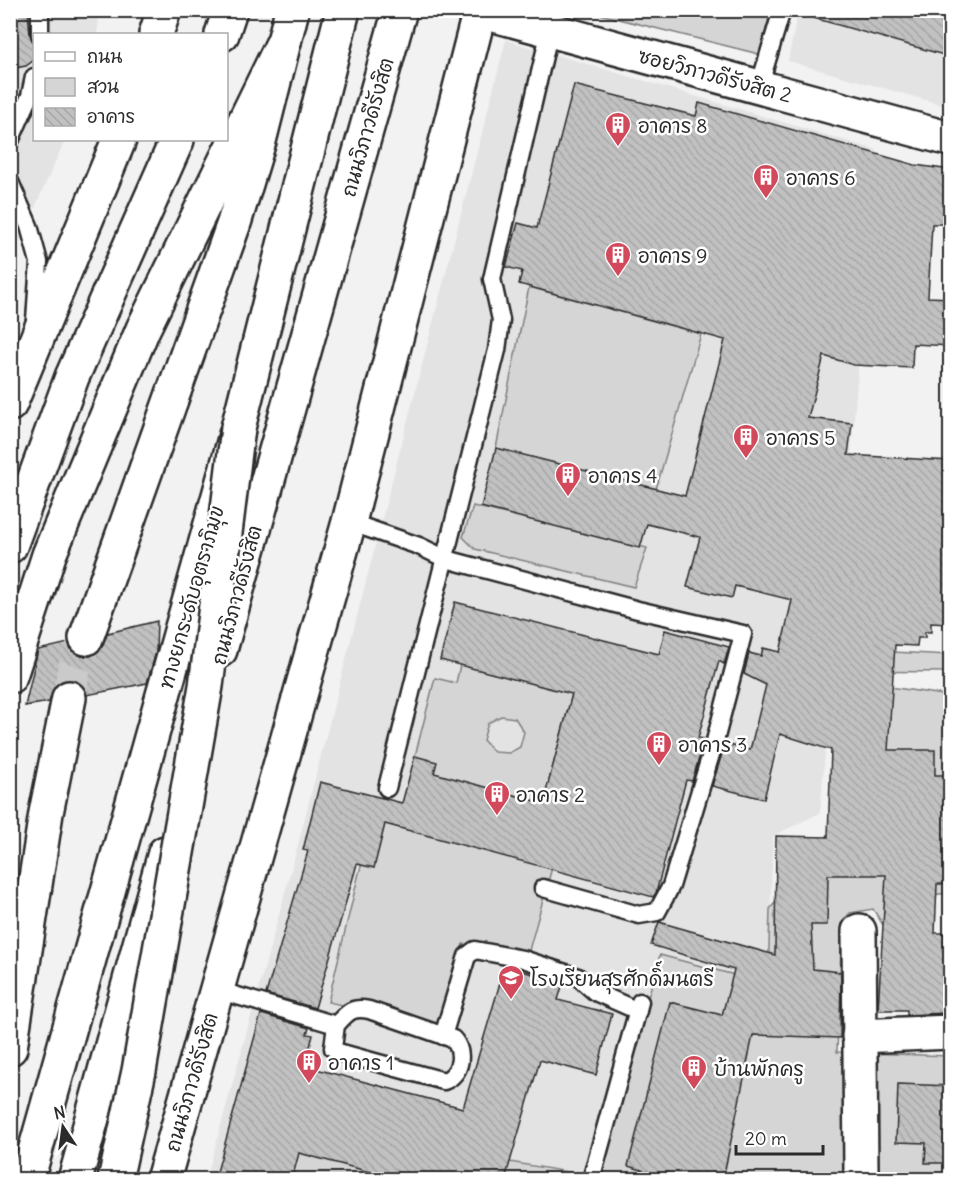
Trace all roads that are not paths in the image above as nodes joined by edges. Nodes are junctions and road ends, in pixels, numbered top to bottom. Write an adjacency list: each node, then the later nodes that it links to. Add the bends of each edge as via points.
1 (40, 10): 11 (lane)
2 (152, 10): 12 (lane)
3 (164, 10): 13 (main road)
4 (230, 10): 14 (main road)
5 (343, 10): 24 (main road, ทางยกระดับอุตราภิมุข)
6 (400, 10): 42 (main road, ถนนวิภาวดีรังสิต)
7 (782, 10): 16 (lane)
8 (480, 11): 10 (main road, ซอยวิภาวดีรังสิต 2); 25 (main road, ถนนวิภาวดีรังสิต)
9 (288, 26): 28 (main road, via 260,141 230,234); 29 (main road, via 143,329 49,555)
10 (550, 30): 16 (main road, ซอยวิภาวดีรังสิต 2); 27 (lane, via 492,279 501,320 497,350)
11 (40, 33)
12 (154, 33)
13 (154, 33)
14 (222, 33)
15 (33, 82): 18 (lane)
16 (759, 87): 17 (main road, ซอยวิภาวดีรังสิต 2)
17 (951, 139)
18 (10, 141)
19 (119, 141): 22 (main road)
20 (177, 141): 26 (main road, via 72,377)
21 (10, 182): 22 (lane, via 39,262)
22 (33, 348): 23 (main road)
23 (10, 404)
24 (238, 428): 41 (main road, ทางยกระดับอุตราภิมุข, bridge); 43 (main road, bridge, via 206,686 139,1071)
25 (349, 522): 27 (lane); 34 (main road, ถนนวิภาวดีรังสิต)
26 (10, 546)
27 (446, 559): 31 (lane); 32 (lane, via 742,634 715,741 671,886 657,912 639,915)
28 (86, 638)
29 (10, 676)
30 (69, 698): 39 (main road, via 46,813)
31 (387, 788)
32 (543, 888)
33 (859, 931): 38 (main road)
34 (217, 990): 35 (lane); 44 (main road, ถนนวิภาวดีรังสิต)
35 (336, 1025): 37 (lane, via 349,1010 359,1008); 37 (lane, via 333,1048 338,1052 444,1081 455,1075 460,1054 453,1039)
36 (951, 1032): 38 (main road)
37 (443, 1036): 45 (lane, via 467,956 475,950 523,959 578,977 595,992 639,1006)
38 (859, 1036): 40 (main road)
39 (10, 1048)
40 (861, 1173)
41 (27, 1179)
42 (75, 1179)
43 (116, 1179)
44 (163, 1179)
45 (591, 1179)

